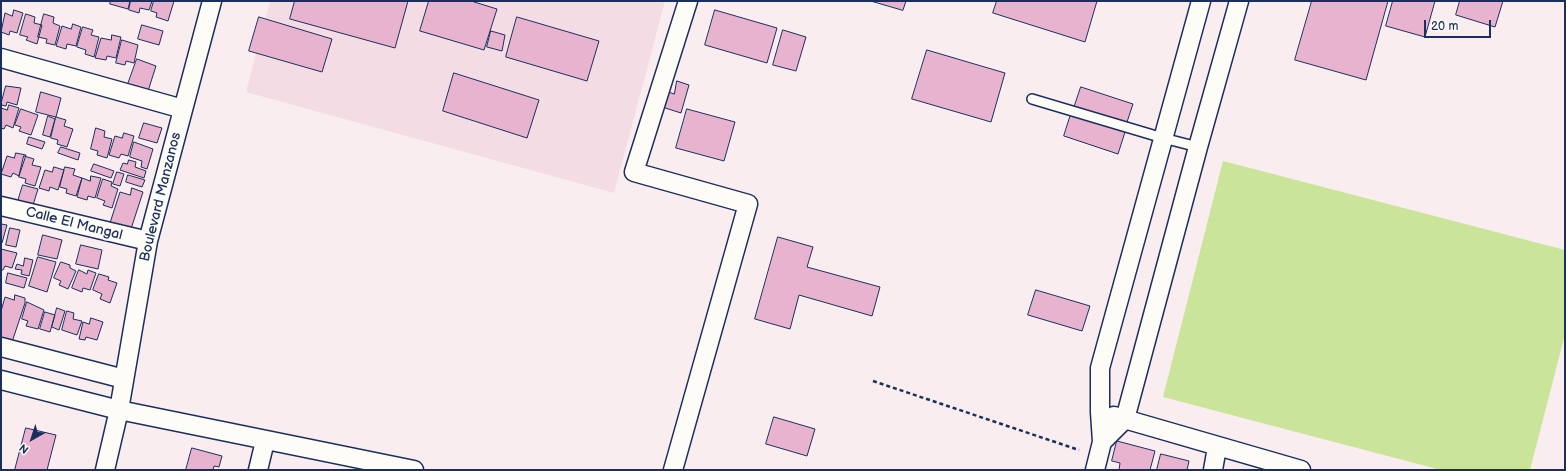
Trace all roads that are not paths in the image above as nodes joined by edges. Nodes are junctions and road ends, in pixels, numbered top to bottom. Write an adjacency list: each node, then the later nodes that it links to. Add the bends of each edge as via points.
1 (212, 1): 7 (street, Boulevard Manzanos)
2 (688, 1): 24 (street, via 634,172 748,204)
3 (1201, 1): 8 (street)
4 (1239, 1): 9 (street)
5 (1, 58): 7 (street)
6 (1032, 99): 8 (lane)
7 (183, 109): 11 (street, Boulevard Manzanos)
8 (1163, 138): 9 (lane); 15 (street, via 1100,368)
9 (1198, 147): 16 (street)
10 (1, 206): 11 (street, Calle El Mangal)
11 (148, 242): 14 (street, Boulevard Manzanos)
12 (1, 347): 14 (street)
13 (1, 380): 14 (street, via 70,399)
14 (121, 395): 17 (street); 21 (street, Boulevard Manzanos)
15 (1100, 412): 16 (street); 19 (street)
16 (1125, 419): 18 (street); 19 (street)
17 (265, 441): 20 (street); 22 (street)
18 (1217, 447): 25 (street); 26 (street)
19 (1099, 456)
20 (381, 466): 23 (street)
21 (105, 470)
22 (258, 470)
23 (414, 470)
24 (674, 470)
25 (1212, 470)
26 (1301, 470)

